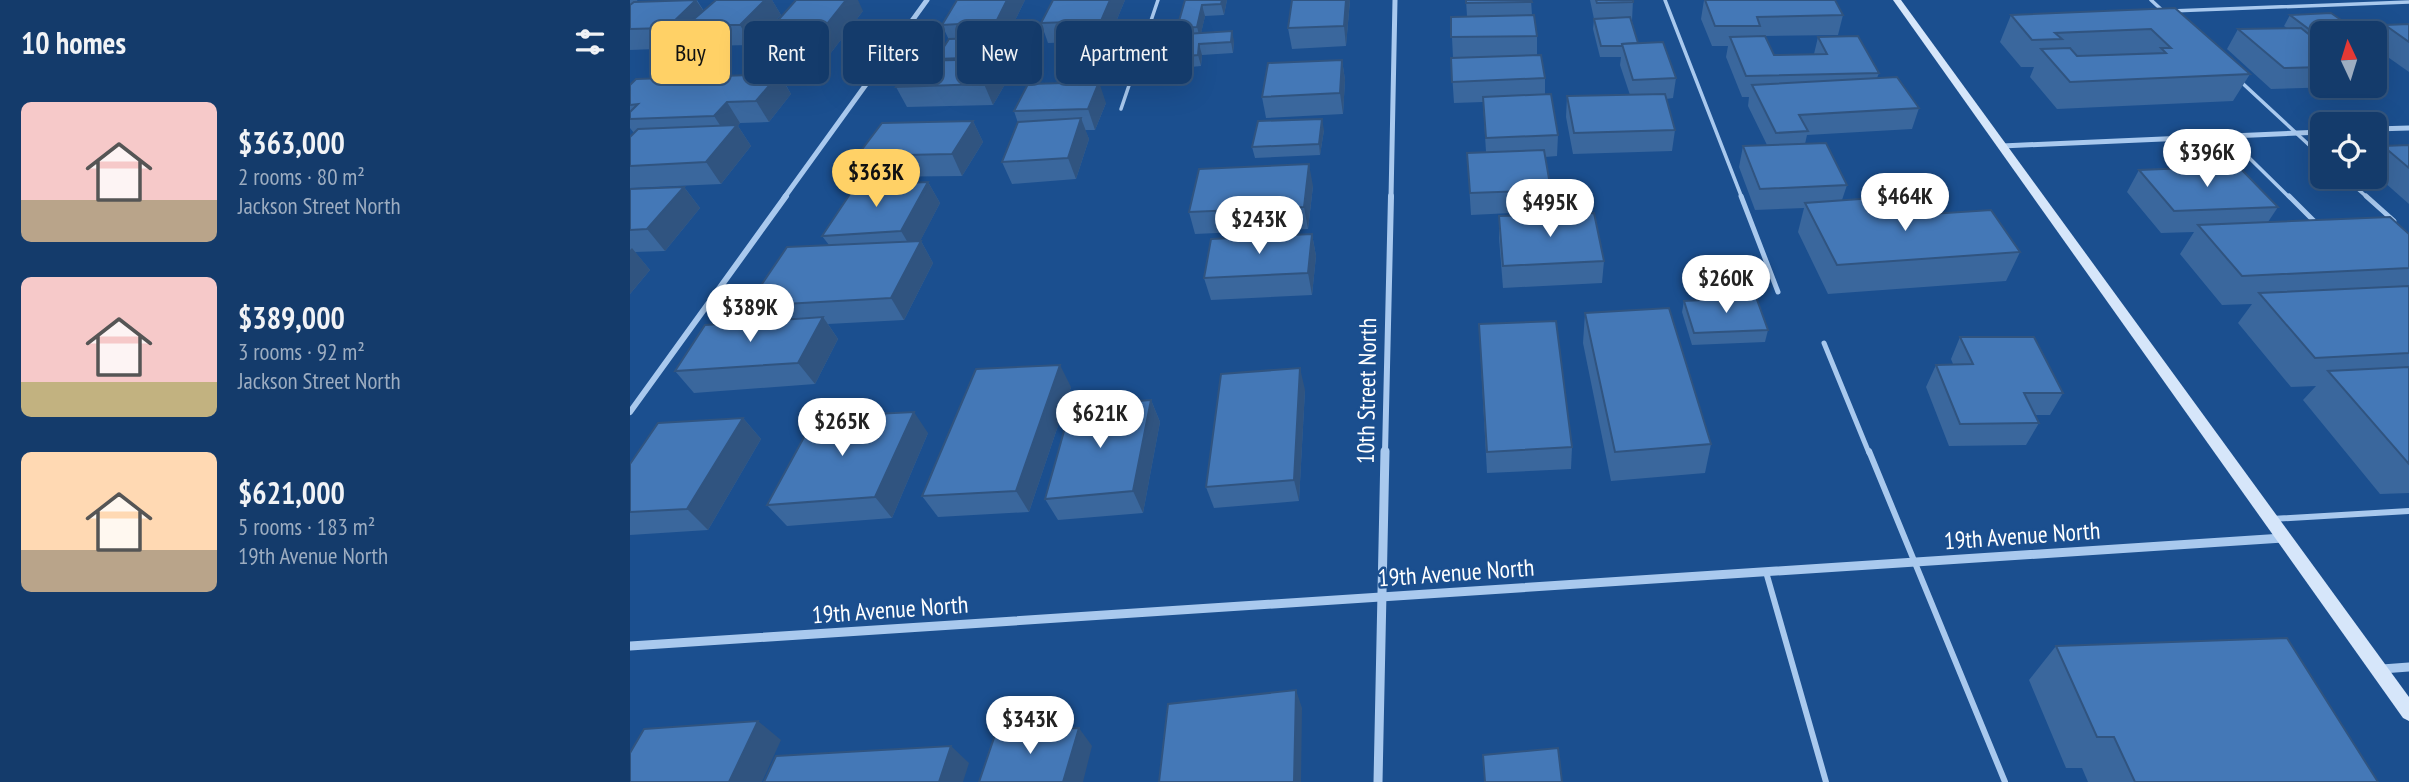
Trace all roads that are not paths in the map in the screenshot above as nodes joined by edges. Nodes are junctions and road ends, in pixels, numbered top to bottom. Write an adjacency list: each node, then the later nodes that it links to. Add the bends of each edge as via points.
1 (927, 0): 24 (street)
2 (1158, 0): 11 (lane)
3 (1395, 0): 30 (street, 10th Street North)
4 (1665, 0): 22 (lane)
5 (1897, 0): 17 (main road)
6 (2151, 0): 8 (lane)
7 (2409, 2): 8 (lane)
8 (2164, 11): 9 (lane)
9 (2174, 21)
10 (2235, 77): 15 (lane)
11 (1121, 109)
12 (2409, 128): 13 (street)
13 (2387, 129)
14 (2310, 132): 15 (street)
15 (2295, 133): 16 (street); 18 (lane)
16 (2227, 136): 17 (street); 20 (lane)
17 (2001, 146): 26 (main road)
18 (2310, 146)
19 (2358, 189): 21 (lane)
20 (2316, 223)
21 (2400, 226)
22 (1778, 292)
23 (1824, 343): 28 (lane)
24 (630, 412)
25 (2409, 511): 26 (lane)
26 (2270, 519): 27 (main road)
27 (2284, 538): 28 (street, 19th Avenue North); 33 (main road)
28 (1914, 562): 29 (street, 19th Avenue North); 37 (lane)
29 (1766, 572): 30 (street, 19th Avenue North); 36 (lane)
30 (1382, 597): 31 (street, 19th Avenue North); 35 (street, 10th Street North)
31 (630, 646)
32 (2409, 667): 33 (street)
33 (2378, 670): 34 (main road)
34 (2409, 712)
35 (1378, 782)
36 (1826, 782)
37 (2005, 782)

